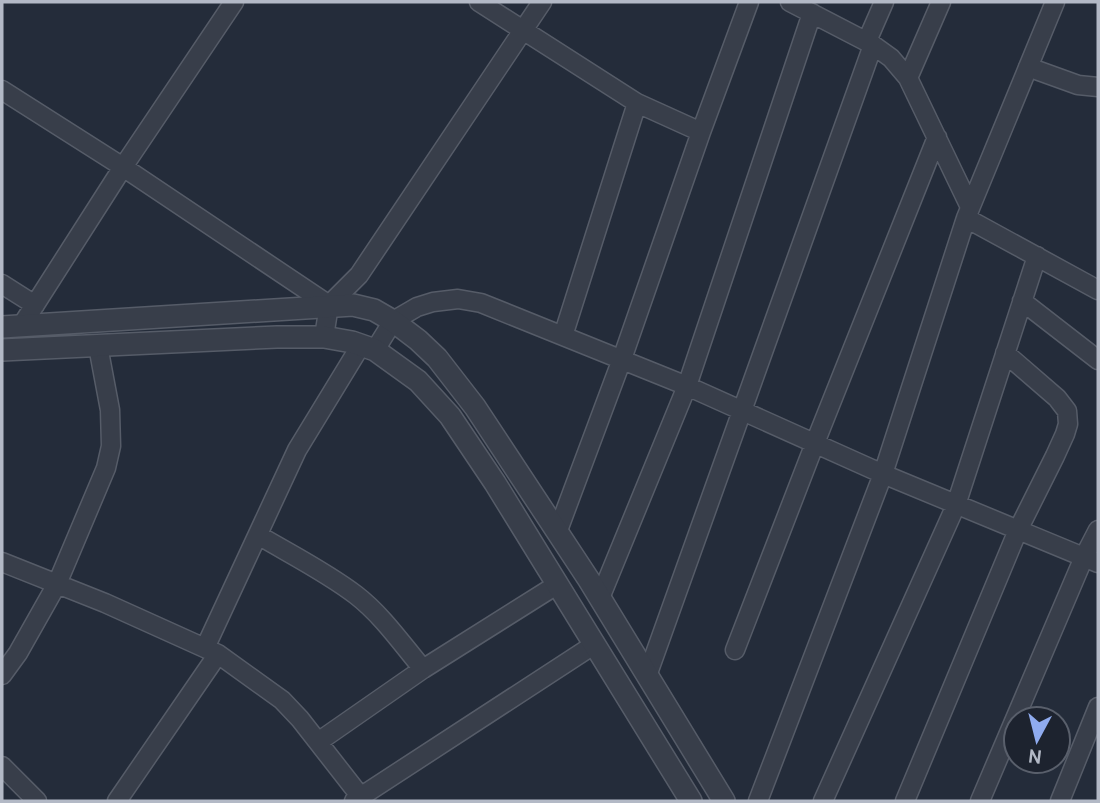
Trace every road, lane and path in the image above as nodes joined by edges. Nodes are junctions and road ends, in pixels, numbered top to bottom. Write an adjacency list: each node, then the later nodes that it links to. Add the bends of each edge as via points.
1 (233, 2): 19 (street)
2 (479, 2): 10 (street)
3 (542, 2): 10 (street)
4 (749, 2): 17 (street)
5 (790, 2): 9 (street)
6 (884, 2): 11 (street)
7 (941, 2): 13 (street)
8 (1055, 2): 12 (street)
9 (812, 13): 11 (street); 37 (street)
10 (524, 30): 16 (street); 26 (street, via 359,275)
11 (870, 43): 13 (street); 38 (street)
12 (1028, 67): 14 (street, via 1078,85); 20 (street)
13 (908, 78): 18 (street)
14 (1098, 87)
15 (2, 90): 19 (street)
16 (637, 103): 17 (street); 29 (street)
17 (701, 132): 35 (street)
18 (937, 137): 20 (street); 39 (street)
19 (123, 167): 25 (street); 26 (street)
20 (968, 212): 21 (street); 40 (street)
21 (1037, 256): 23 (street); 24 (street)
22 (2, 284): 25 (street)
23 (1098, 290)
24 (1022, 301): 34 (street); 36 (street)
25 (35, 305): 28 (street)
26 (329, 305): 27 (street, via 374,310); 28 (street); 30 (street)
27 (393, 321): 29 (street, via 417,307 458,299 481,303); 32 (street); 44 (street, via 437,358 475,407)
28 (12, 326)
29 (563, 336): 35 (street)
30 (324, 337): 31 (street); 32 (street)
31 (97, 346): 33 (street); 48 (street, via 110,410 111,446)
32 (368, 348): 45 (street, via 297,450); 49 (street, via 418,381 450,416)
33 (2, 351)
34 (1005, 353): 41 (street); 42 (street, via 1057,398 1067,411 1068,424)
35 (622, 359): 37 (street); 44 (street)
36 (1098, 360)
37 (687, 386): 38 (street); 50 (street)
38 (741, 410): 39 (street); 56 (street)
39 (815, 443): 40 (street); 52 (street)
40 (883, 474): 41 (street); 65 (street)
41 (956, 505): 42 (street); 66 (street)
42 (1018, 530): 46 (street); 67 (street)
43 (1098, 530): 46 (street)
44 (557, 533): 50 (street)
45 (258, 535): 53 (street); 54 (street, via 357,596)
46 (1091, 560): 68 (street)
47 (2, 562): 48 (street)
48 (57, 584): 53 (street); 55 (street)
49 (558, 584): 51 (street); 54 (street)
50 (600, 598): 56 (street)
51 (594, 644): 60 (street); 63 (street)
52 (735, 650)
53 (211, 651): 58 (street, via 282,700); 62 (street)
54 (423, 669): 58 (street)
55 (2, 675)
56 (647, 676): 64 (street)
57 (1098, 707): 69 (street)
58 (318, 742): 60 (street)
59 (2, 766): 61 (street)
60 (360, 800)
61 (37, 801)
62 (117, 801)
63 (691, 801)
64 (724, 801)
65 (758, 801)
66 (823, 801)
67 (905, 801)
68 (980, 801)
69 (1060, 801)

